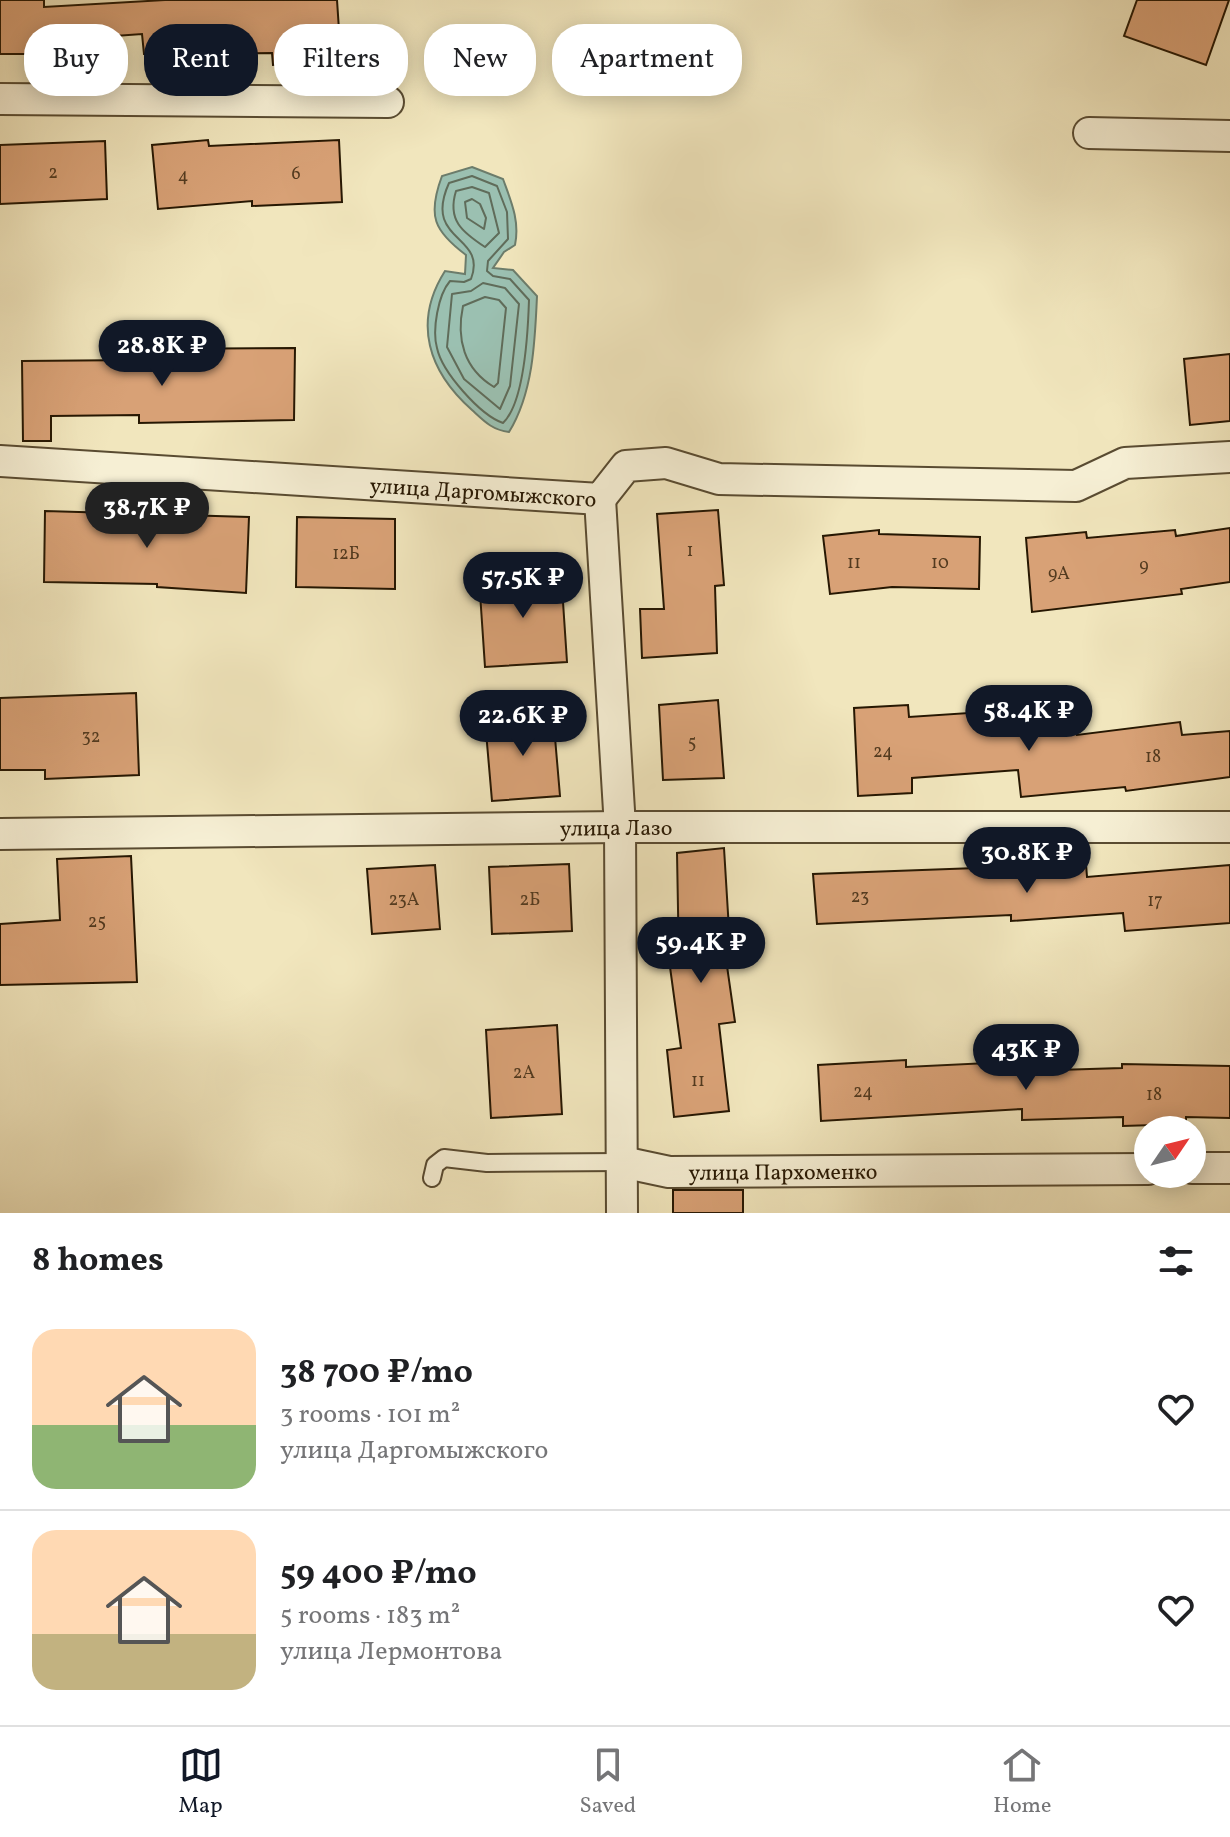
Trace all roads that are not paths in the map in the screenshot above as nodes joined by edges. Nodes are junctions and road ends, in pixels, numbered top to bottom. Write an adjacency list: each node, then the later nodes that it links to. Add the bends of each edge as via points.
1 (0, 99): 2 (street)
2 (388, 102)
3 (1089, 133): 4 (street)
4 (1230, 136)
5 (1230, 457): 7 (street, улица Даргомыжского, via 1125,463 1076,486 719,479 666,463 626,466)
6 (0, 461): 7 (street, улица Даргомыжского)
7 (600, 499): 8 (street)
8 (620, 827): 9 (street, улица Лазо); 10 (street, улица Лазо); 11 (street)
9 (1230, 827)
10 (0, 834)
11 (622, 1162): 14 (street, улица Пархоменко, via 669,1172); 15 (lane, улица Пархоменко, via 487,1163 444,1158 435,1165); 16 (street)
12 (1206, 1168): 13 (street)
13 (1230, 1168)
14 (1134, 1169)
15 (432, 1178)
16 (622, 1213)

